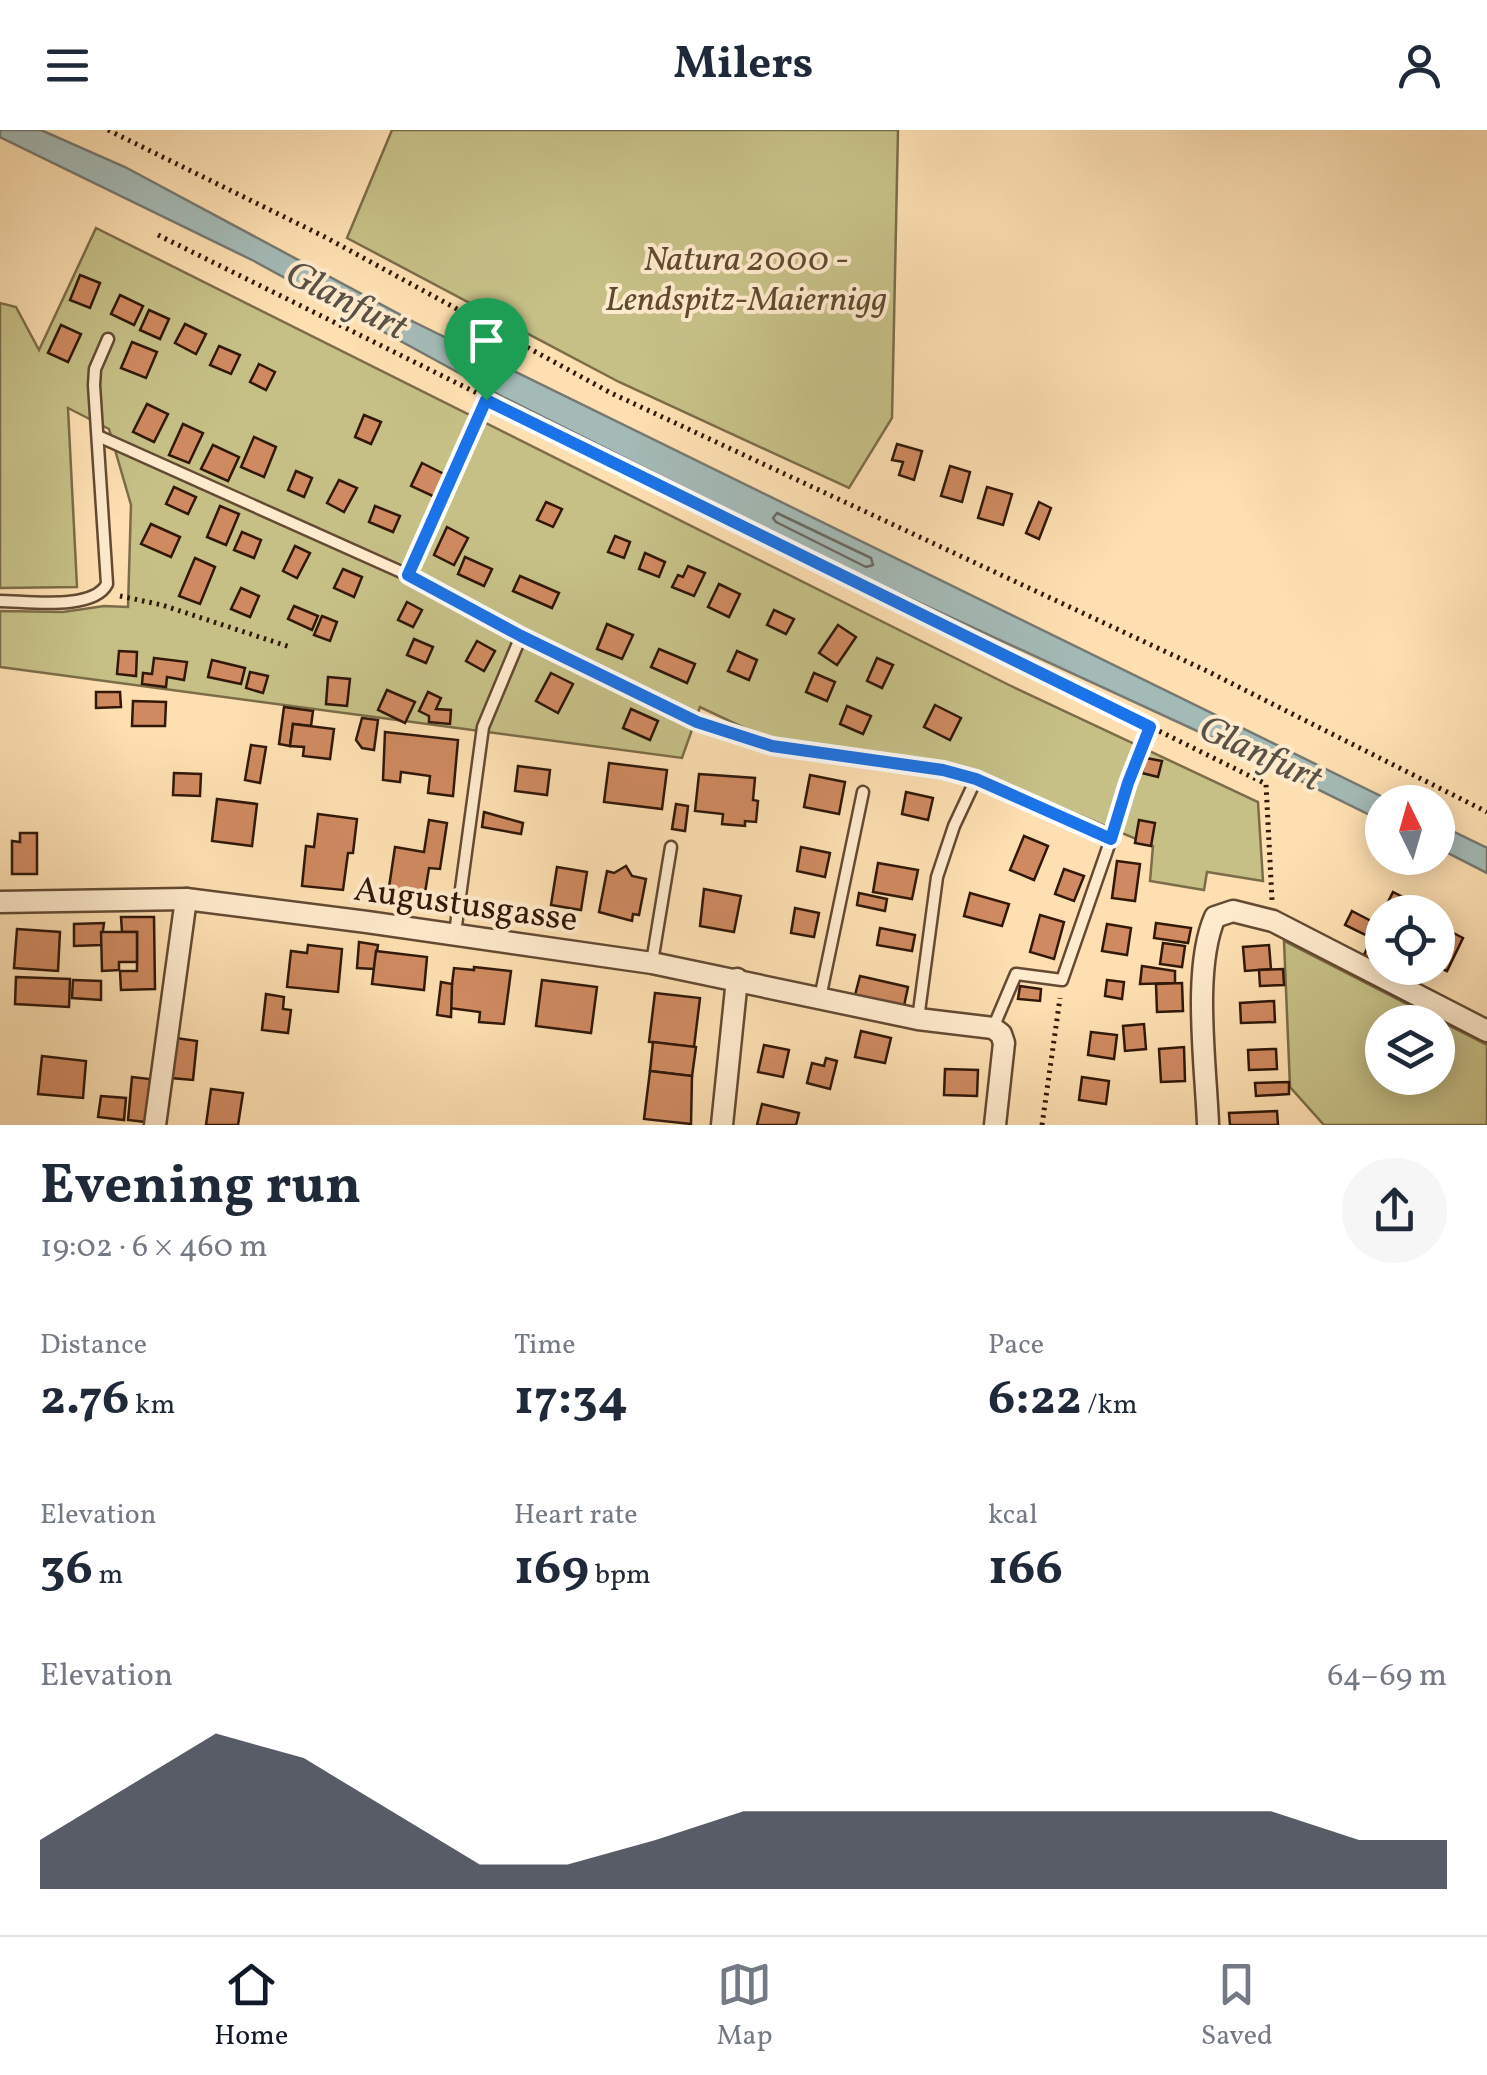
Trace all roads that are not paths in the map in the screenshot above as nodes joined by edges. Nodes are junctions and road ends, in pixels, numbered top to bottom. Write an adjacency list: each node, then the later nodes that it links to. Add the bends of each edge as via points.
1 (108, 339): 2 (lane, via 95,370)
2 (98, 436): 4 (lane); 5 (lane, via 108,574 103,592 78,602)
3 (451, 479): 4 (lane)
4 (408, 575): 6 (lane)
5 (0, 601)
6 (521, 636): 7 (lane, via 697,722 772,746); 12 (lane, via 484,727)
7 (976, 779): 16 (lane, via 937,878); 17 (lane, via 1111,839 1062,980 1016,974)
8 (864, 792): 15 (lane)
9 (671, 847): 13 (lane)
10 (186, 899): 11 (street, Augustusgasse); 12 (street, Augustusgasse); 19 (street)
11 (0, 902)
12 (455, 933): 13 (street, Augustusgasse)
13 (652, 963): 14 (street, Augustusgasse)
14 (737, 979): 15 (street, Augustusgasse); 20 (street)
15 (820, 998): 16 (street, Augustusgasse)
16 (918, 1019): 17 (street, Augustusgasse)
17 (993, 1028): 21 (street, via 1004,1043)
18 (1487, 1031): 22 (street, via 1272,921 1233,910 1216,917 1208,934)
19 (155, 1125)
20 (722, 1125)
21 (995, 1125)
22 (1208, 1125)

